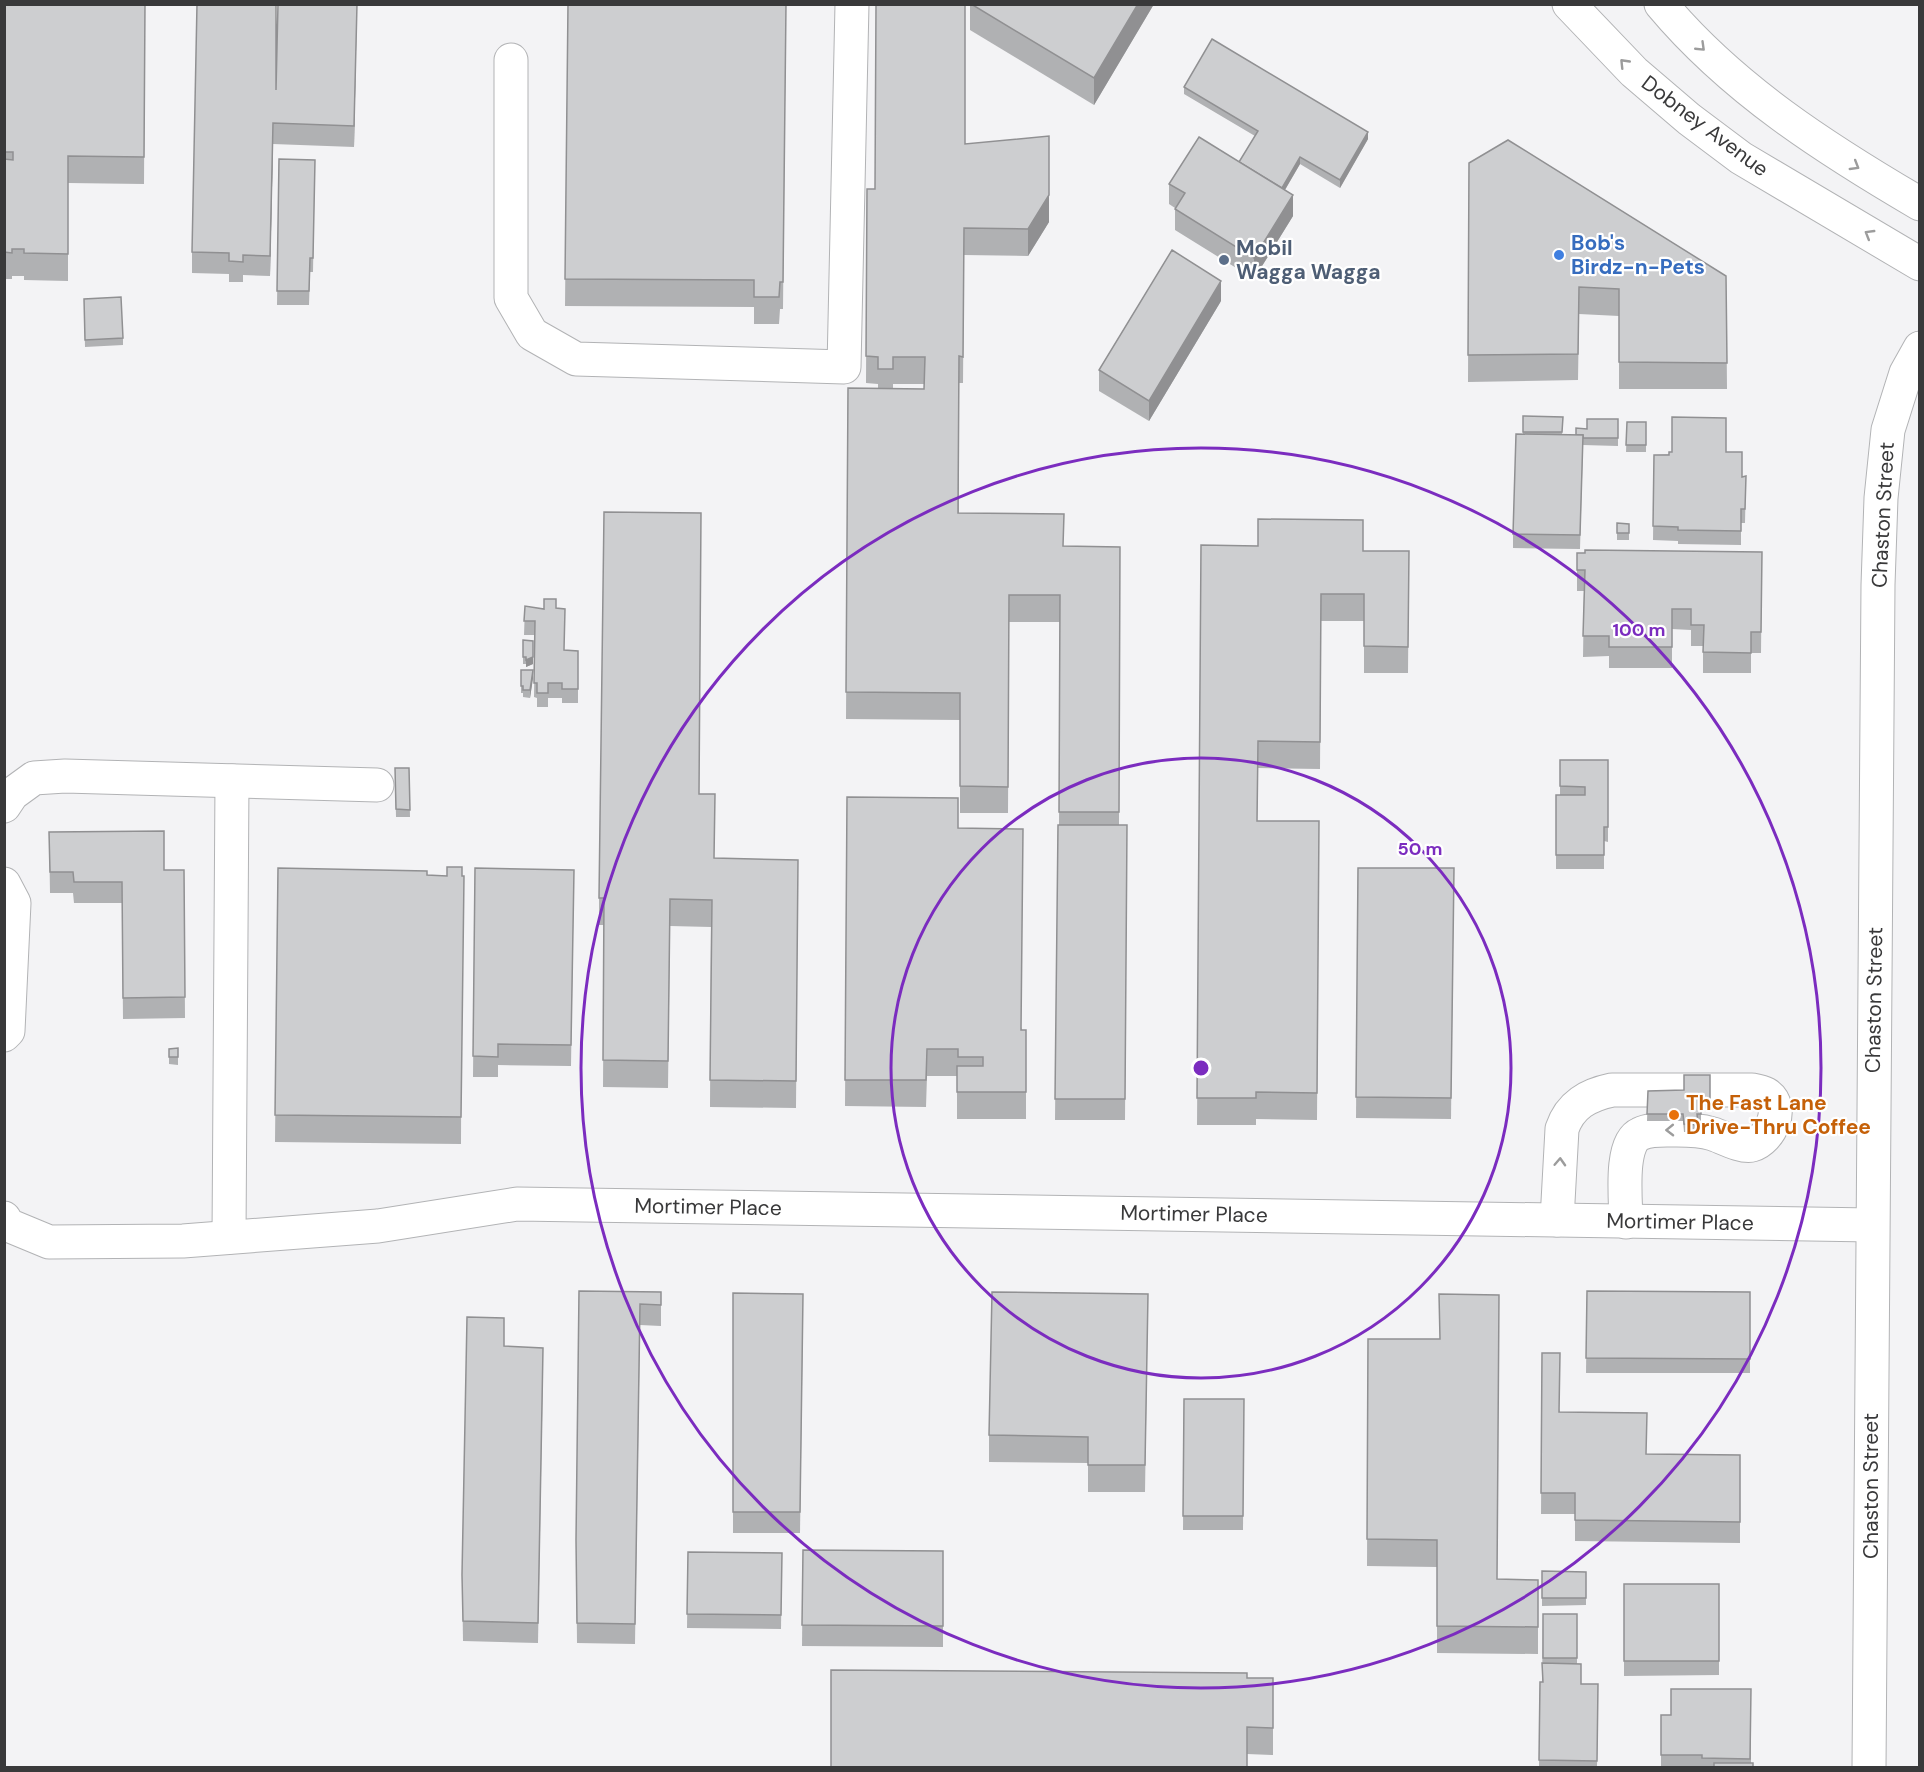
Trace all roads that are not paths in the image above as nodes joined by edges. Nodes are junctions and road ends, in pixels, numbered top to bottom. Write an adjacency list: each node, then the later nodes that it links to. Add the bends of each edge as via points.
1 (852, 4): 4 (street, via 844,367 576,359 532,334 511,298)
2 (1569, 4): 6 (street, Dobney Avenue, one-way to 2, via 1741,158 1634,72)
3 (1661, 4): 5 (street, one-way to 5, via 1724,70 1773,108 1848,162)
4 (511, 60)
5 (1920, 204)
6 (1920, 264)
7 (1920, 348): 16 (street, Chaston Street, via 1905,373 1888,430 1881,498)
8 (232, 781): 9 (street); 10 (street, via 34,778 12,794); 17 (street)
9 (377, 785)
10 (4, 806)
11 (4, 884): 12 (street, via 14,903 8,1031)
12 (4, 1035)
13 (4, 1218): 17 (street, Mortimer Place, via 8,1225 49,1242)
14 (1557, 1220): 15 (street, Mortimer Place); 15 (street, one-way to 15, via 1562,1129 1566,1118 1583,1101 1612,1090 1752,1090 1771,1099 1775,1118 1771,1130 1754,1145 1745,1146 1700,1130 1652,1130 1638,1134 1626,1158); 17 (street, Mortimer Place, via 517,1204 378,1226)
15 (1626, 1221): 16 (street, Mortimer Place)
16 (1872, 1225): 18 (street, Chaston Street)
17 (229, 1237)
18 (1869, 1767)

